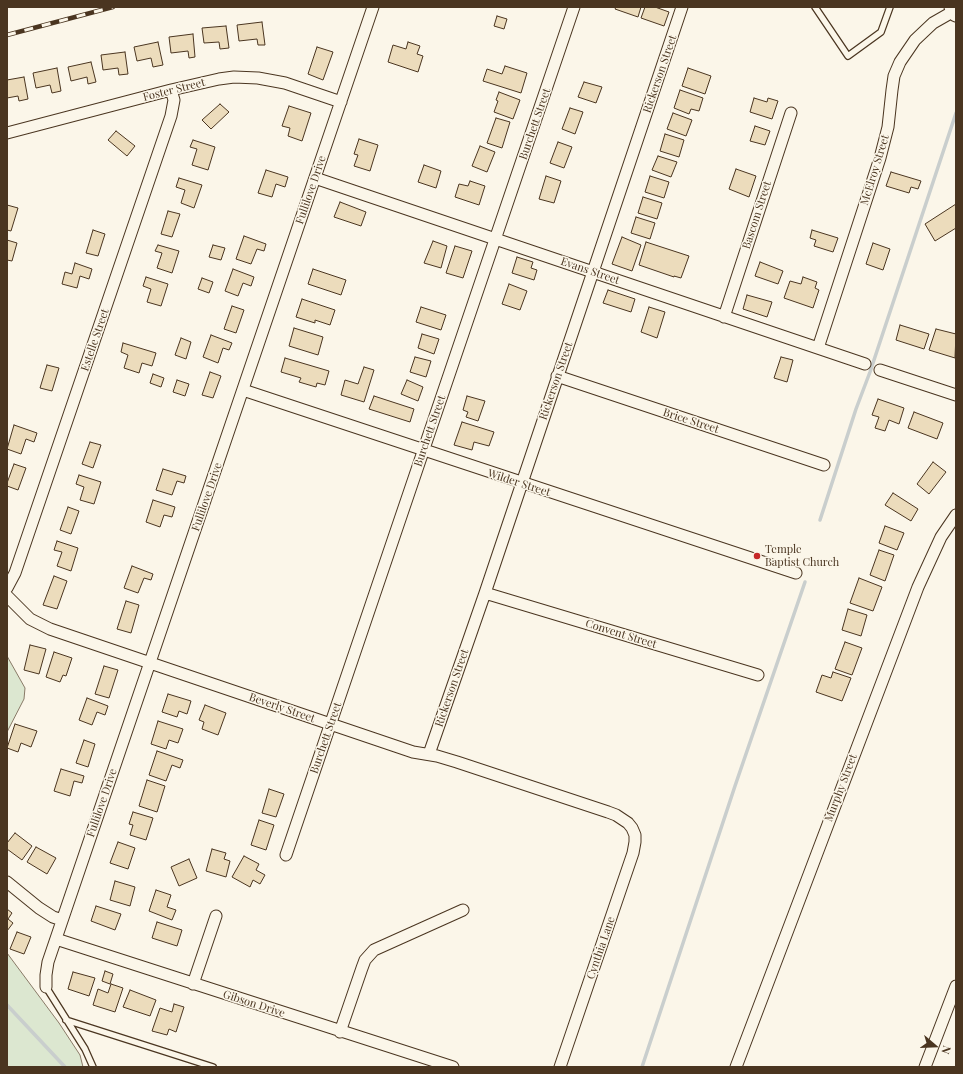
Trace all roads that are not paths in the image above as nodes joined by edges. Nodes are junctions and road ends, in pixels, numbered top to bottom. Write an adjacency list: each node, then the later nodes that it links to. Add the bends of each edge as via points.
1 (373, 7): 8 (street, Fullilove Drive)
2 (574, 7): 12 (street, Burchett Street)
3 (682, 7): 13 (street, Rickerson Street)
4 (815, 7): 5 (lane, via 848,56 881,32)
5 (890, 7)
6 (954, 11): 15 (street, McElroy Street, via 933,23 915,40 894,76 888,127 880,158)
7 (171, 90): 8 (street, Foster Street, via 218,79 247,77 285,83); 10 (street, Foster Street); 26 (street, Estelle Street, via 174,100 171,116 16,573)
8 (341, 102): 11 (street, Fullilove Drive)
9 (791, 113): 14 (street, Bascom Street)
10 (7, 133)
11 (315, 178): 12 (street, Evans Street); 19 (street, Fullilove Drive)
12 (496, 240): 13 (street, Evans Street); 21 (street, Burchett Street)
13 (593, 272): 14 (street, Evans Street); 18 (street, Rickerson Street)
14 (724, 317): 15 (street, Evans Street)
15 (818, 348): 16 (street, Evans Street)
16 (865, 364)
17 (880, 370): 20 (street)
18 (557, 376): 22 (street, Brice Street); 23 (street, Rickerson Street)
19 (243, 390): 21 (street, Wilder Street); 29 (street, Fullilove Drive)
20 (956, 395)
21 (424, 450): 23 (street, Wilder Street); 31 (street, Burchett Street)
22 (824, 465)
23 (521, 483): 25 (street, Wilder Street); 27 (street, Rickerson Street)
24 (956, 515): 49 (street, Murphy Street, via 941,537 918,587)
25 (796, 573)
26 (7, 588)
27 (485, 593): 30 (street, Convent Street); 32 (street, Rickerson Street)
28 (7, 596): 29 (street, Beverly Street, via 22,612 40,625)
29 (150, 663): 31 (street, Beverly Street); 38 (street, Fullilove Drive)
30 (758, 675)
31 (330, 724): 32 (street, Beverly Street, via 413,752); 34 (street, Burchett Street)
32 (429, 754): 33 (street, Beverly Street, via 608,812 624,820)
33 (632, 828): 48 (street, Cynthia Lane, via 635,835 633,853)
34 (286, 855)
35 (7, 882): 38 (street, via 46,913)
36 (463, 910): 44 (street, via 374,950 365,960)
37 (216, 916): 40 (street)
38 (62, 920): 39 (street, Fullilove Drive)
39 (56, 939): 40 (street, Gibson Drive); 42 (street, Fullilove Drive, via 46,969)
40 (193, 984): 44 (street, Gibson Drive)
41 (956, 986): 50 (street)
42 (46, 987): 43 (lane)
43 (66, 1020): 45 (lane); 46 (lane)
44 (340, 1032): 47 (street, Gibson Drive)
45 (94, 1067)
46 (212, 1067)
47 (453, 1067)
48 (560, 1067)
49 (736, 1067)
50 (925, 1067)

